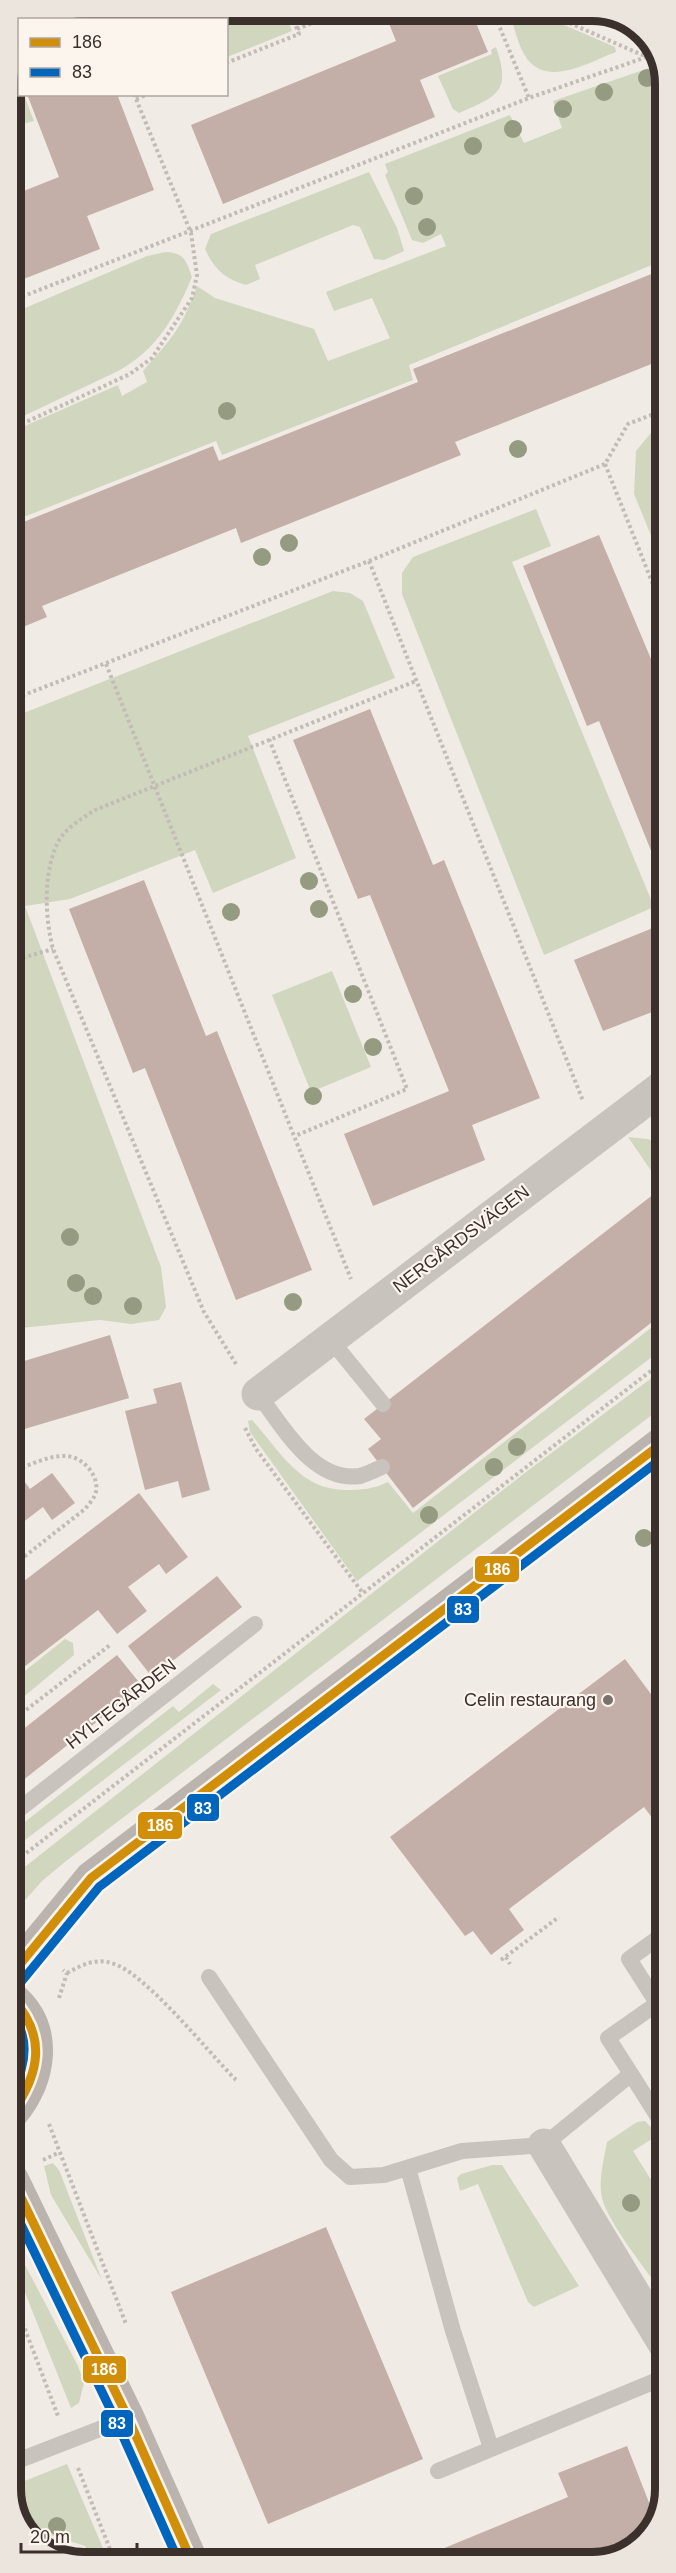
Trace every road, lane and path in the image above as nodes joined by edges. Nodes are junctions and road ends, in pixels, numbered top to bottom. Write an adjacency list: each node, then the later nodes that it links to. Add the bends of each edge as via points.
1 (294, 21): 5 (path)
2 (317, 21): 5 (path)
3 (497, 21): 9 (path)
4 (565, 21): 6 (path)
5 (297, 29): 7 (path, via 299,34)
6 (647, 57): 9 (path)
7 (228, 62)
8 (135, 97): 10 (path)
9 (529, 98): 10 (path)
10 (191, 233): 11 (path); 13 (path, via 197,275 192,298 152,358 130,374)
11 (21, 297)
12 (655, 414): 14 (path, via 628,424)
13 (21, 424)
14 (605, 464): 15 (path); 16 (path)
15 (369, 561): 17 (path); 18 (path)
16 (655, 589)
17 (106, 664): 19 (path); 21 (path)
18 (416, 681): 20 (path); 26 (path)
19 (21, 696)
20 (269, 739): 21 (path); 25 (path, via 407,1089)
21 (154, 784): 22 (path, via 94,810 72,825 57,843 50,872 46,925); 25 (path)
22 (53, 950): 23 (path); 30 (path, via 204,1312)
23 (21, 958)
24 (655, 1100): 26 (street, NERGÅRDSVÄGEN)
25 (295, 1136): 27 (path, via 352,1282)
26 (597, 1136): 27 (street, NERGÅRDSVÄGEN)
27 (369, 1308): 28 (street, NERGÅRDSVÄGEN)
28 (330, 1339): 30 (street, NERGÅRDSVÄGEN); 31 (lane)
29 (655, 1368): 36 (path)
30 (258, 1394): 33 (lane, via 318,1465 349,1476 362,1476); 36 (path, via 245,1407 244,1428)
31 (383, 1404)
32 (655, 1449): 44 (street, via 91,1878)
33 (382, 1467)
34 (21, 1468): 35 (path, via 68,1456 84,1462 96,1483 95,1497 85,1509)
35 (21, 1559)
36 (362, 1592): 41 (path)
37 (255, 1624): 40 (lane, HYLTEGÅRDEN)
38 (110, 1645): 39 (path)
39 (21, 1714)
40 (21, 1808)
41 (21, 1857)
42 (559, 1917): 45 (path)
43 (655, 1940): 51 (lane, via 629,1959)
44 (33, 1947): 47 (street); 49 (path)
45 (506, 1957): 46 (path); 48 (path)
46 (501, 1960)
47 (21, 1962)
48 (510, 1964)
49 (67, 1973): 52 (path); 56 (path, via 92,1962 124,1967 151,1989)
50 (209, 1977): 61 (lane, via 331,2160 350,2177 384,2175)
51 (655, 1992)
52 (58, 2004)
53 (655, 2004): 55 (lane, via 608,2038)
54 (21, 2008): 57 (street, via 31,2025 37,2049 35,2073)
55 (631, 2074): 59 (lane); 60 (lane)
56 (236, 2080)
57 (21, 2102)
58 (51, 2112): 65 (path, via 49,2123 58,2152)
59 (655, 2112)
60 (544, 2145): 61 (lane, via 462,2151); 64 (street)
61 (408, 2168): 69 (lane, via 453,2331)
62 (21, 2198): 67 (street)
63 (21, 2319): 68 (path)
64 (655, 2328)
65 (130, 2333)
66 (655, 2381): 69 (lane)
67 (128, 2418): 68 (lane); 73 (street)
68 (67, 2441): 70 (lane); 72 (path)
69 (491, 2448): 71 (lane)
70 (21, 2454)
71 (438, 2471)
72 (111, 2552)
73 (188, 2552)

